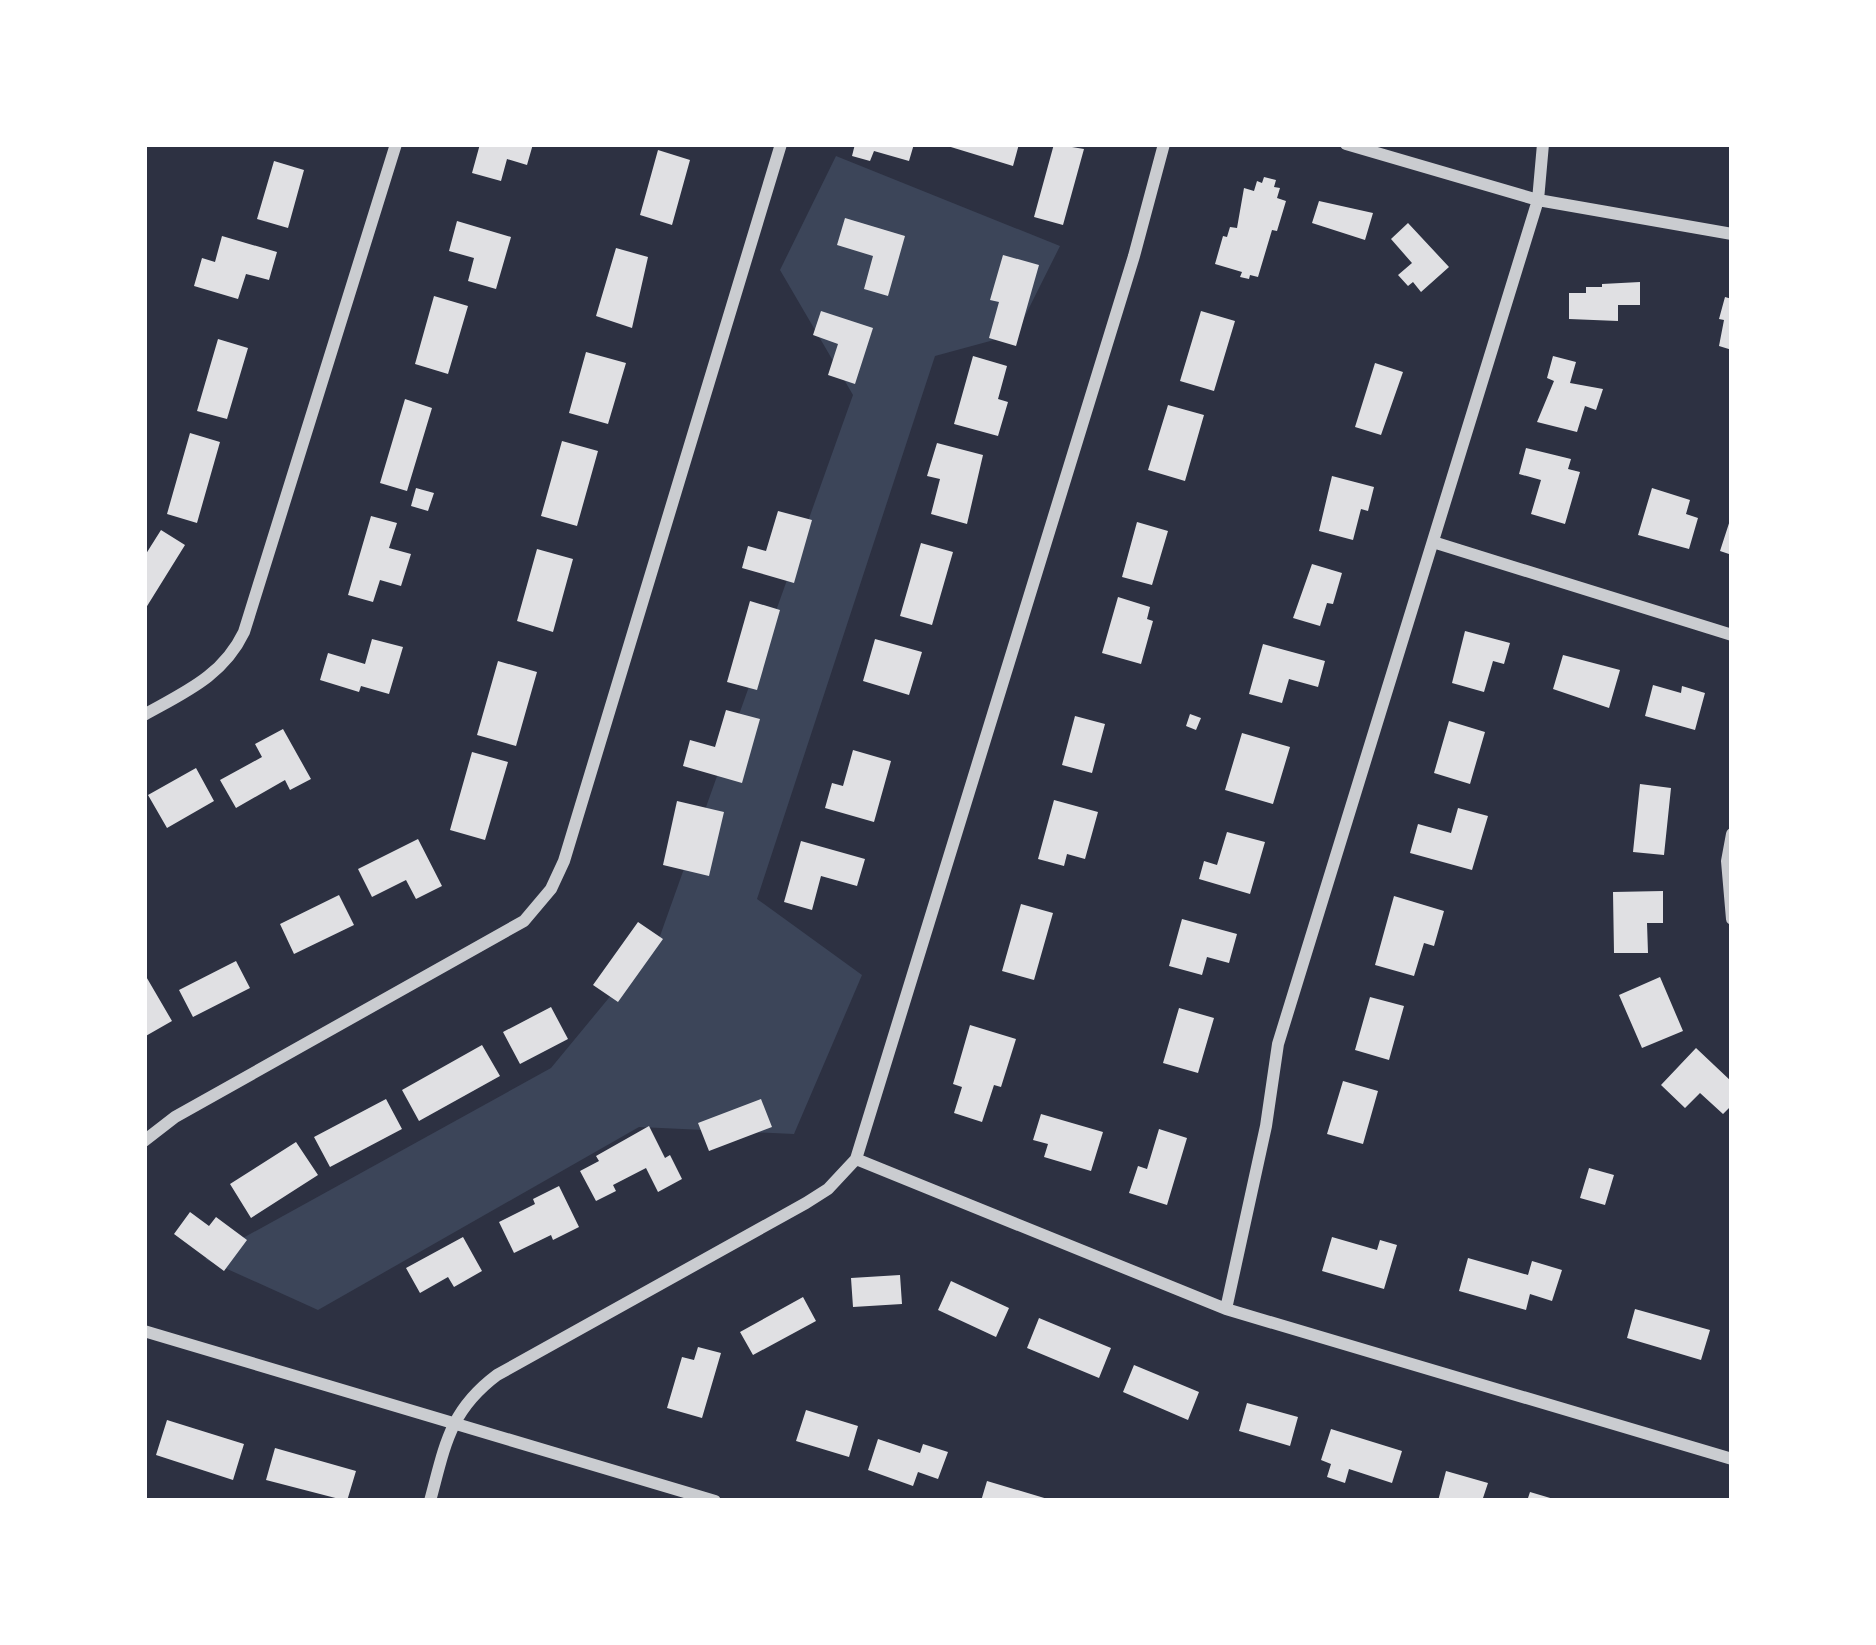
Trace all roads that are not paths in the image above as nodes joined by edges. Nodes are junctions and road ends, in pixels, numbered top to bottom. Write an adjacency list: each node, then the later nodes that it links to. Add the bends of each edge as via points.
1 (396, 144): 10 (street, via 244,632 209,679)
2 (781, 144): 13 (street, via 551,889 524,921 175,1117)
3 (1163, 144): 14 (street)
4 (1346, 144): 6 (street)
5 (1543, 144): 6 (street)
6 (1538, 200): 7 (street); 8 (street)
7 (1732, 234)
8 (1433, 542): 9 (street); 15 (street, via 1278,1044)
9 (1732, 635)
10 (144, 715)
11 (1732, 834): 12 (street)
12 (1732, 919)
13 (144, 1142)
14 (856, 1159): 15 (street); 17 (street, via 806,1203 496,1375)
15 (1226, 1309): 18 (street)
16 (144, 1331): 17 (street)
17 (452, 1421): 19 (street); 20 (street)
18 (1732, 1459)
19 (430, 1501)
20 (715, 1501)

